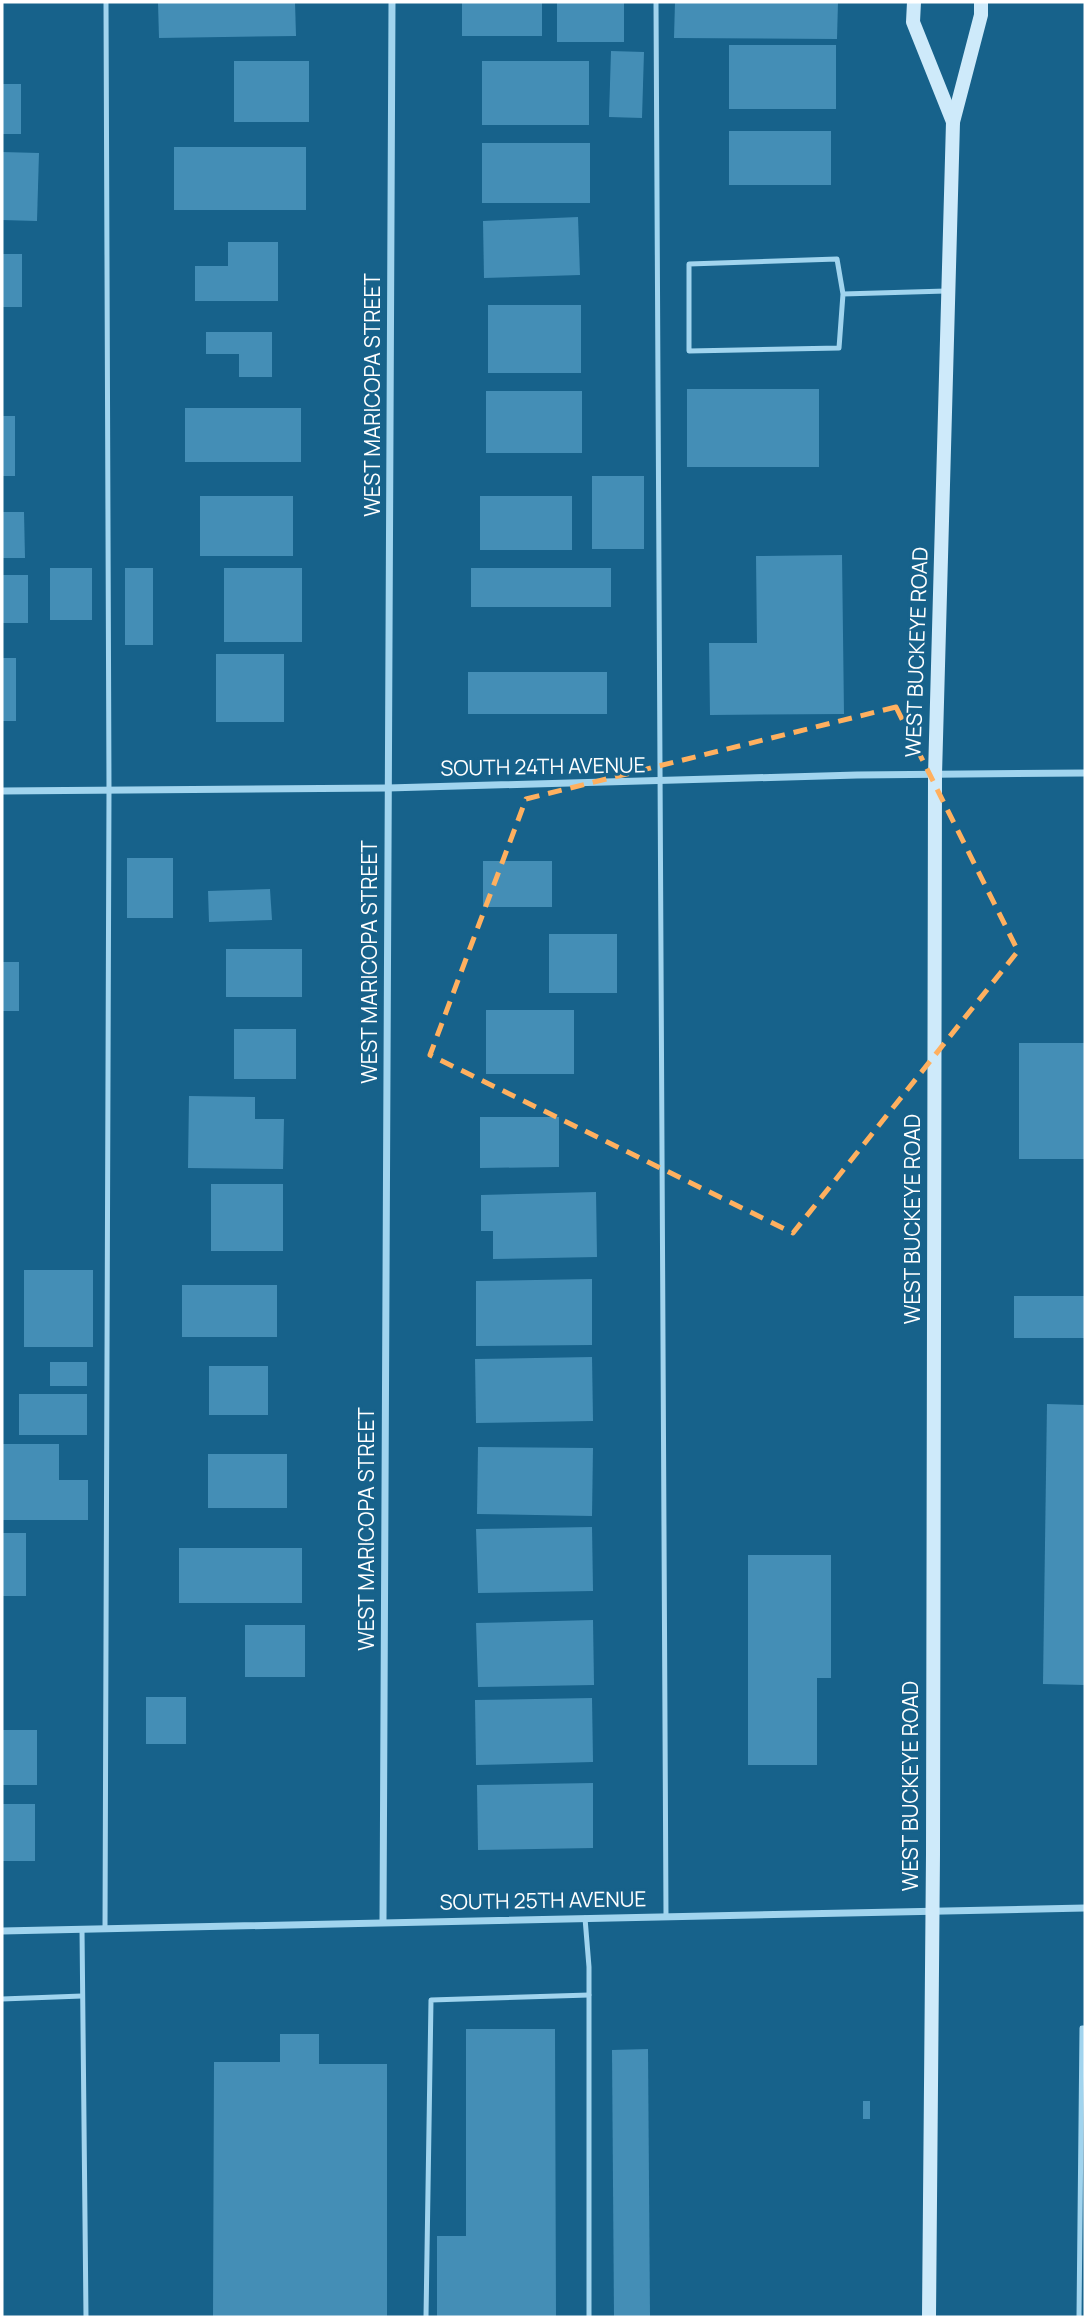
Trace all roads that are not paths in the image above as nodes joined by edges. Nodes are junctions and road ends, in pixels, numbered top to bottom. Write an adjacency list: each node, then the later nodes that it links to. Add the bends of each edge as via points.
1 (106, 2): 13 (lane)
2 (392, 2): 12 (street, WEST MARICOPA STREET)
3 (656, 2): 11 (lane)
4 (914, 2): 6 (main road, WEST BUCKEYE ROAD, via 914,22)
5 (981, 2): 6 (main road, WEST BUCKEYE ROAD)
6 (953, 122): 7 (main road, WEST BUCKEYE ROAD)
7 (949, 291): 8 (lane); 10 (main road, WEST BUCKEYE ROAD)
8 (843, 294): 8 (lane, via 838,259 689,264 689,351 839,348)
9 (1085, 774): 10 (street, SOUTH 24TH AVENUE)
10 (935, 775): 11 (street, SOUTH 24TH AVENUE); 16 (main road, WEST BUCKEYE ROAD)
11 (660, 782): 12 (street, SOUTH 24TH AVENUE); 17 (lane)
12 (388, 788): 13 (street, SOUTH 24TH AVENUE); 19 (street, WEST MARICOPA STREET)
13 (109, 789): 14 (street, SOUTH 24TH AVENUE); 21 (lane)
14 (2, 791)
15 (1085, 1908): 16 (street, SOUTH 25TH AVENUE)
16 (932, 1912): 17 (street, SOUTH 25TH AVENUE); 30 (main road, WEST BUCKEYE ROAD)
17 (666, 1915): 18 (street, SOUTH 25TH AVENUE)
18 (585, 1918): 19 (street, SOUTH 25TH AVENUE); 23 (lane)
19 (383, 1922): 21 (street, SOUTH 25TH AVENUE)
20 (82, 1929): 21 (street, SOUTH 25TH AVENUE); 22 (street, SOUTH 25TH AVENUE); 24 (lane)
21 (105, 1929)
22 (2, 1931)
23 (589, 1995): 28 (lane, via 431,2000); 29 (lane)
24 (82, 1996): 25 (lane); 27 (lane)
25 (2, 1999)
26 (1085, 2028): 31 (lane)
27 (86, 2317)
28 (426, 2317)
29 (589, 2317)
30 (929, 2317)
31 (1079, 2317)

